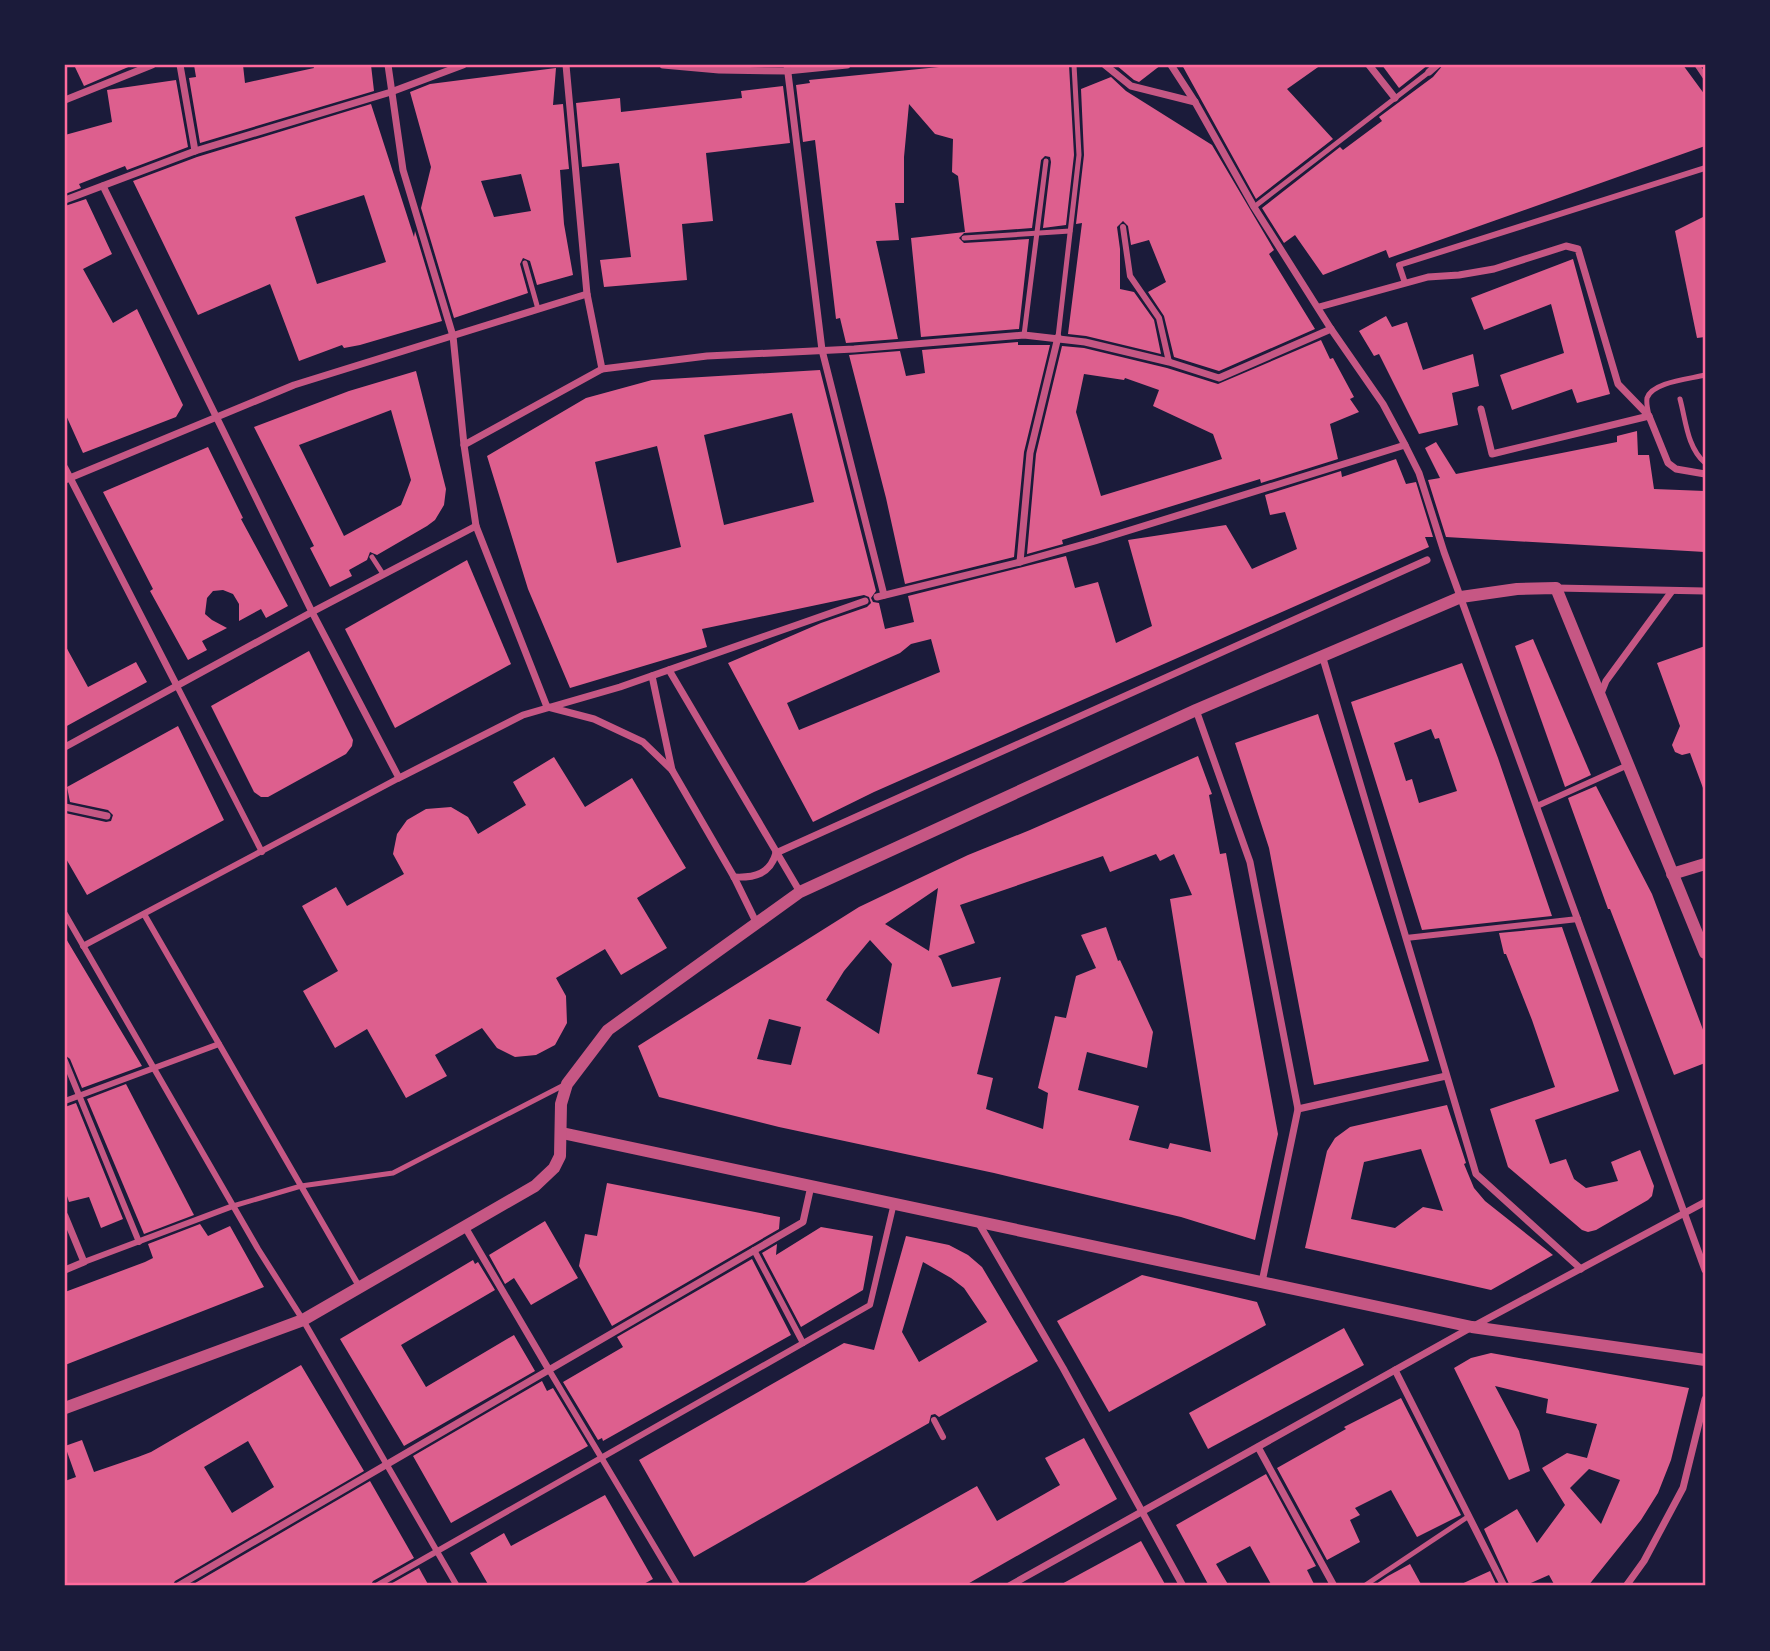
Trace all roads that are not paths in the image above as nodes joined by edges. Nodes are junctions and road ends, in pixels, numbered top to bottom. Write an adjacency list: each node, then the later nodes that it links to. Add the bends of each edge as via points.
1 (152, 65): 19 (street)
2 (180, 65): 21 (street)
3 (387, 65): 17 (street)
4 (463, 65): 17 (street)
5 (566, 65): 33 (street)
6 (663, 65): 14 (street, via 719,70)
7 (847, 65): 14 (street)
8 (1074, 65): 28 (lane, via 1079,155)
9 (1105, 65): 20 (street, via 1131,86)
10 (1171, 65): 20 (street)
11 (1369, 65): 18 (street)
12 (1437, 65): 15 (street)
13 (1697, 65): 16 (lane)
14 (787, 68): 40 (street)
15 (1429, 72): 18 (lane)
16 (1705, 76)
17 (391, 92): 21 (street); 38 (street, via 403,170)
18 (1395, 98): 26 (lane)
19 (65, 100)
20 (1195, 102): 26 (street)
21 (195, 151): 24 (street)
22 (1046, 161): 29 (lane)
23 (1705, 168): 32 (street, via 1399,265)
24 (103, 186): 25 (street); 47 (street)
25 (65, 200)
26 (1254, 207): 34 (street)
27 (1123, 227): 41 (street, via 1130,276 1159,318)
28 (1070, 231): 29 (lane); 39 (lane)
29 (1035, 233): 30 (lane); 37 (lane)
30 (964, 238)
31 (524, 263): 35 (lane)
32 (1405, 283): 34 (street); 46 (street, via 1494,269 1566,246 1578,249 1618,384)
33 (587, 294): 35 (street); 42 (street)
34 (1319, 307): 36 (street)
35 (538, 309): 38 (street)
36 (1331, 329): 41 (street, via 1219,378); 48 (street)
37 (1024, 335): 39 (street); 40 (street)
38 (453, 336): 47 (street, via 294,385); 49 (street)
39 (1058, 337): 41 (street); 57 (street, via 1030,453)
40 (822, 350): 42 (street, via 707,356); 57 (street, via 880,596)
41 (1169, 362)
42 (602, 369): 49 (street)
43 (1705, 375): 46 (lane, via 1651,391 1646,401)
44 (1680, 398): 50 (lane, via 1691,444)
45 (1481, 409): 46 (street, via 1492,454)
46 (1649, 416): 52 (street, via 1668,463)
47 (215, 417): 53 (street); 64 (street)
48 (1405, 444): 57 (street); 62 (street)
49 (464, 445): 54 (street)
50 (1705, 463)
51 (65, 468): 53 (street)
52 (1705, 474)
53 (67, 479): 68 (street)
54 (476, 526): 58 (street); 70 (street)
55 (372, 557): 58 (lane)
56 (1427, 560): 80 (street)
57 (1020, 562)
58 (383, 574): 64 (street)
59 (1556, 588): 60 (street); 62 (street); 69 (street)
60 (1672, 591): 61 (street); 69 (street)
61 (1705, 592)
62 (1461, 597): 65 (street); 76 (street)
63 (865, 601): 66 (street)
64 (312, 612): 68 (street); 75 (street)
65 (1322, 655): 71 (street); 89 (street)
66 (669, 670): 67 (street); 80 (street)
67 (652, 676): 70 (street); 74 (street)
68 (177, 686): 72 (street); 79 (street)
69 (1599, 696): 73 (street)
70 (547, 707): 74 (street, via 594,719 643,742); 75 (street)
71 (1196, 710): 84 (street); 99 (street, via 1250,862)
72 (65, 747)
73 (1628, 765): 76 (street); 82 (street)
74 (672, 770): 83 (street)
75 (399, 778): 79 (street)
76 (1537, 806): 87 (street)
77 (65, 807): 78 (street)
78 (107, 816)
79 (262, 852): 85 (street)
80 (776, 853): 83 (street, via 762,874); 84 (street)
81 (1705, 864): 82 (street)
82 (1672, 874): 91 (street)
83 (734, 877): 88 (street)
84 (800, 892): 88 (street)
85 (144, 914): 90 (street); 92 (street)
86 (65, 916): 90 (street)
87 (1578, 919): 89 (street); 106 (street)
88 (756, 922): 96 (street, via 608,1030)
89 (1406, 938): 95 (street)
90 (83, 946): 94 (street)
91 (1705, 953)
92 (219, 1044): 94 (street); 101 (street)
93 (65, 1061): 97 (street)
94 (154, 1068): 97 (street); 105 (street)
95 (1446, 1076): 99 (street); 113 (street, via 1476,1174)
96 (567, 1084): 100 (street, via 561,1104); 101 (lane, via 393,1173)
97 (80, 1095): 98 (street); 110 (street)
98 (65, 1101)
99 (1298, 1109): 116 (street)
100 (562, 1133): 102 (street); 109 (street, via 554,1168 535,1186)
101 (301, 1186): 105 (lane); 117 (street)
102 (811, 1186): 104 (street); 111 (street, via 803,1222)
103 (1705, 1202): 106 (street)
104 (894, 1203): 108 (street); 120 (street, via 870,1305)
105 (233, 1206): 110 (street); 118 (street)
106 (1685, 1213): 113 (street); 115 (street)
107 (65, 1216): 112 (street)
108 (978, 1221): 116 (street); 131 (street)
109 (465, 1227): 117 (street); 122 (street)
110 (139, 1242): 112 (street)
111 (754, 1250): 120 (street); 122 (street)
112 (84, 1262): 114 (street)
113 (1581, 1269): 119 (street)
114 (65, 1270)
115 (1705, 1270)
116 (1262, 1282): 119 (street)
117 (360, 1288): 118 (street)
118 (303, 1320): 125 (street); 130 (street)
119 (1472, 1327): 121 (street); 123 (street)
120 (803, 1343): 129 (street)
121 (1705, 1360)
122 (549, 1370): 129 (street); 130 (street)
123 (1395, 1370): 128 (street); 132 (street)
124 (1705, 1399): 143 (street, via 1683,1488)
125 (65, 1408)
126 (934, 1420): 127 (street)
127 (943, 1437)
128 (1258, 1447): 131 (street); 140 (street)
129 (601, 1456): 133 (street); 137 (street)
130 (386, 1466): 133 (street); 134 (street)
131 (1142, 1511): 138 (street); 139 (street)
132 (1469, 1516): 141 (lane); 142 (street)
133 (437, 1552): 135 (street); 136 (street)
134 (178, 1586)
135 (376, 1586)
136 (457, 1586)
137 (678, 1586)
138 (1009, 1586)
139 (1183, 1586)
140 (1334, 1586)
141 (1364, 1586)
142 (1504, 1586)
143 (1626, 1586)

